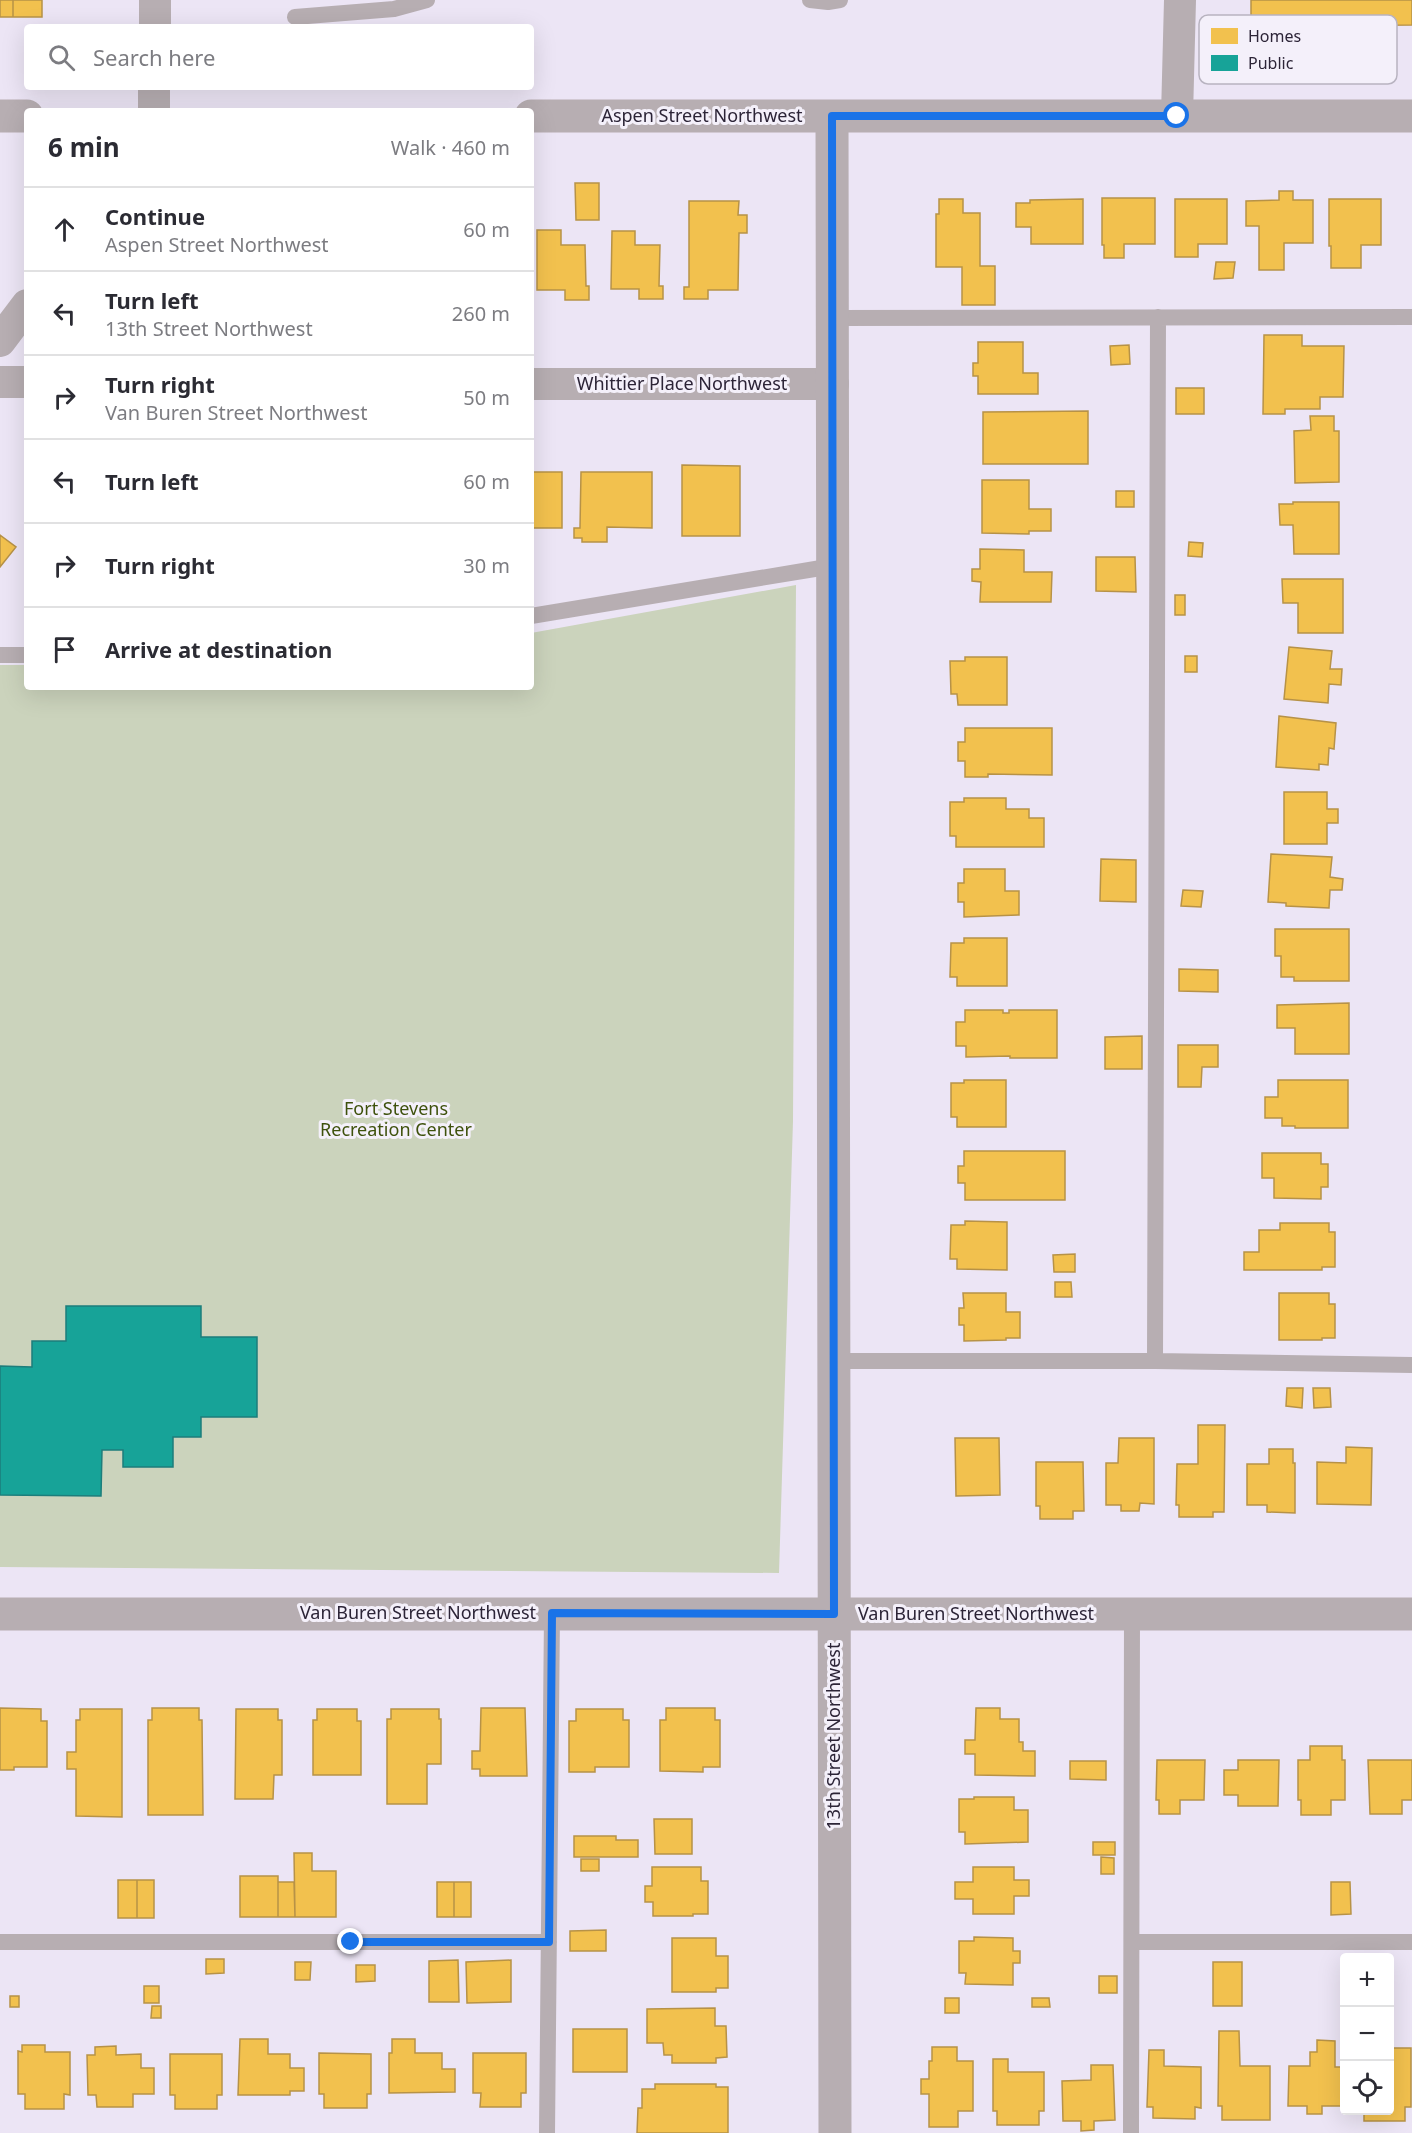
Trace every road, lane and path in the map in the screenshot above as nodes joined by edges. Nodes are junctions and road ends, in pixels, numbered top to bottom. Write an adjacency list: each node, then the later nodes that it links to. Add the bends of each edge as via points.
1 (156, 0): 7 (street)
2 (427, 0): 6 (lane, via 394,9)
3 (810, 0): 4 (lane)
4 (840, 0)
5 (1180, 0): 14 (street)
6 (295, 17)
7 (155, 24)
8 (154, 90): 9 (street)
9 (154, 108)
10 (0, 116): 11 (street)
11 (24, 116)
12 (534, 116): 13 (street, Aspen Street Northwest)
13 (832, 116): 14 (street, Aspen Street Northwest); 19 (street, 13th Street Northwest)
14 (1177, 116): 15 (street, Aspen Street Northwest)
15 (1412, 116)
16 (24, 309): 20 (street)
17 (1158, 317): 18 (lane); 19 (lane); 30 (lane)
18 (1412, 317)
19 (832, 318): 24 (street, 13th Street Northwest)
20 (0, 341)
21 (0, 382): 22 (street)
22 (24, 382)
23 (534, 384): 24 (street, Whittier Place Northwest)
24 (833, 384): 25 (street, 13th Street Northwest)
25 (833, 566): 26 (lane); 29 (street, 13th Street Northwest)
26 (534, 616)
27 (0, 655): 28 (lane)
28 (24, 655)
29 (834, 1361): 30 (lane); 34 (street, 13th Street Northwest)
30 (1155, 1361): 31 (lane)
31 (1412, 1365)
32 (552, 1613): 33 (street, Van Buren Street Northwest); 34 (street, Van Buren Street Northwest); 38 (lane)
33 (0, 1614)
34 (834, 1614): 35 (street, Van Buren Street Northwest); 42 (street, 13th Street Northwest)
35 (1132, 1614): 36 (street, Van Buren Street Northwest); 39 (lane)
36 (1412, 1614)
37 (0, 1942): 38 (lane)
38 (549, 1942): 41 (lane)
39 (1132, 1942): 40 (lane); 43 (lane)
40 (1412, 1942)
41 (547, 2133)
42 (835, 2133)
43 (1131, 2133)

